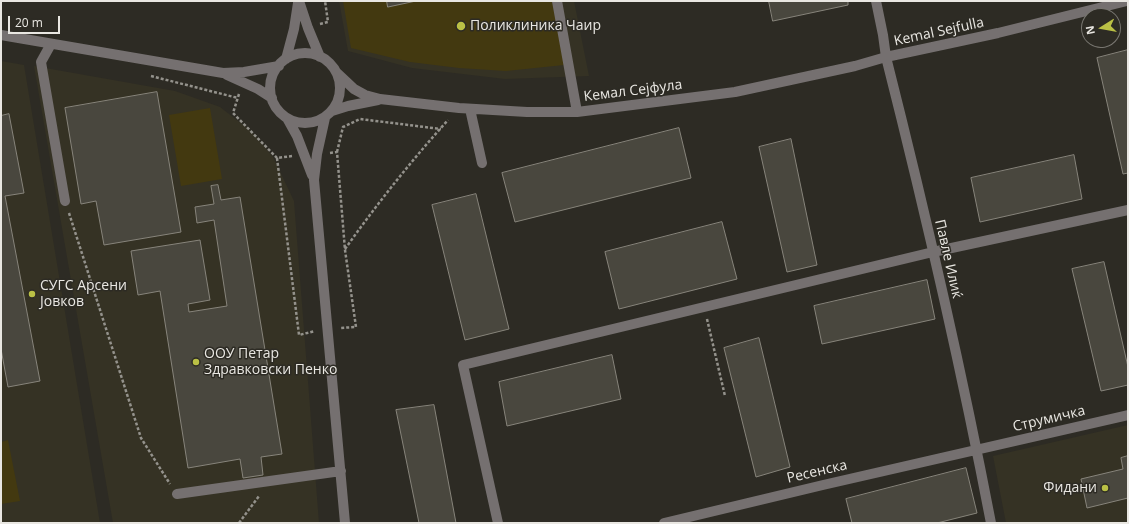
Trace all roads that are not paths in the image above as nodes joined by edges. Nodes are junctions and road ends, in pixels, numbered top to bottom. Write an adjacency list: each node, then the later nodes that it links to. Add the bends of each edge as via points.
1 (298, 1): 7 (street); 9 (street, via 294,29)
2 (557, 1): 15 (street)
3 (876, 1): 8 (street, Павле Илиќ)
4 (1127, 1): 8 (street, Kemal Sejfulla)
5 (1, 35): 6 (street)
6 (51, 44): 10 (street); 20 (street, via 41,62)
7 (320, 57): 9 (street, via 305,53); 11 (street)
8 (886, 57): 15 (street, Кемал Сејфула, via 735,92); 22 (street, Павле Илиќ)
9 (282, 62): 10 (street, via 244,72); 12 (street, via 273,74 270,84)
10 (223, 73): 12 (street)
11 (337, 73): 13 (street, via 354,89); 16 (street, via 340,93 338,102)
12 (272, 98): 17 (street, via 279,112)
13 (380, 100): 14 (street, Кемал Сејфула); 16 (street, via 348,106)
14 (470, 109): 15 (street, Кемал Сејфула); 18 (street)
15 (577, 112)
16 (329, 114): 17 (street, via 316,122 306,124); 19 (street, via 317,154)
17 (287, 118): 19 (street, via 306,155)
18 (482, 163)
19 (314, 180): 25 (street)
20 (65, 201)
21 (1128, 210): 22 (street)
22 (933, 252): 24 (street, Павле Илиќ); 28 (street, via 463,365)
23 (1128, 415): 24 (street, Струмичка)
24 (977, 450): 29 (street, Ресенска); 30 (street, Павле Илиќ)
25 (341, 471): 26 (street); 27 (street)
26 (177, 494)
27 (345, 523)
28 (498, 523)
29 (664, 523)
30 (991, 523)

